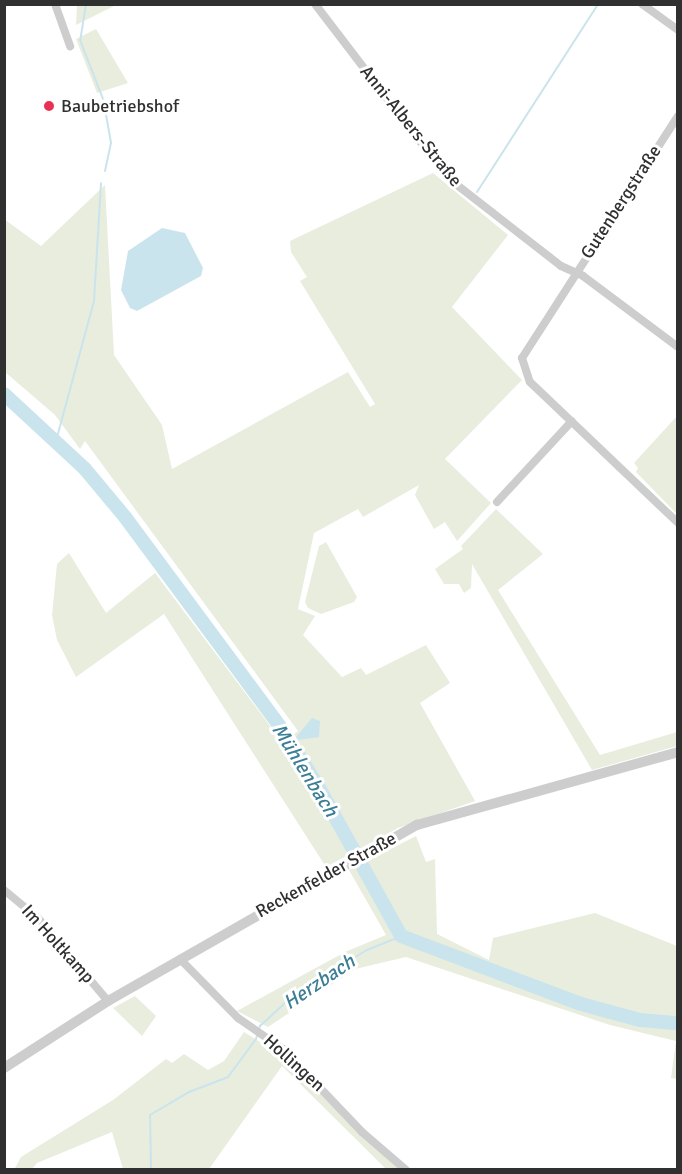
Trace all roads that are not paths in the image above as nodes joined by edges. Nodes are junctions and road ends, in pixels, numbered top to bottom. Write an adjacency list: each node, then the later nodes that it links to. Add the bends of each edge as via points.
1 (55, 4): 5 (street)
2 (315, 4): 7 (street, Anni-Albers-Straße, via 448,178)
3 (642, 4): 4 (street)
4 (678, 30)
5 (70, 46)
6 (678, 116): 7 (street, Gutenbergstraße)
7 (575, 273): 8 (street, Gutenbergstraße); 9 (street, via 522,358 530,382)
8 (678, 347)
9 (572, 422): 10 (street); 11 (street)
10 (497, 502)
11 (678, 523)
12 (678, 752): 14 (street, Reckenfelder Straße, via 440,817 367,850)
13 (4, 890): 15 (street, Im Holtkamp, via 38,918)
14 (180, 959): 15 (street, Reckenfelder Straße); 17 (street, Hollingen, via 238,1018 264,1035)
15 (108, 1001): 16 (street, Reckenfelder Straße)
16 (4, 1068)
17 (406, 1170)

